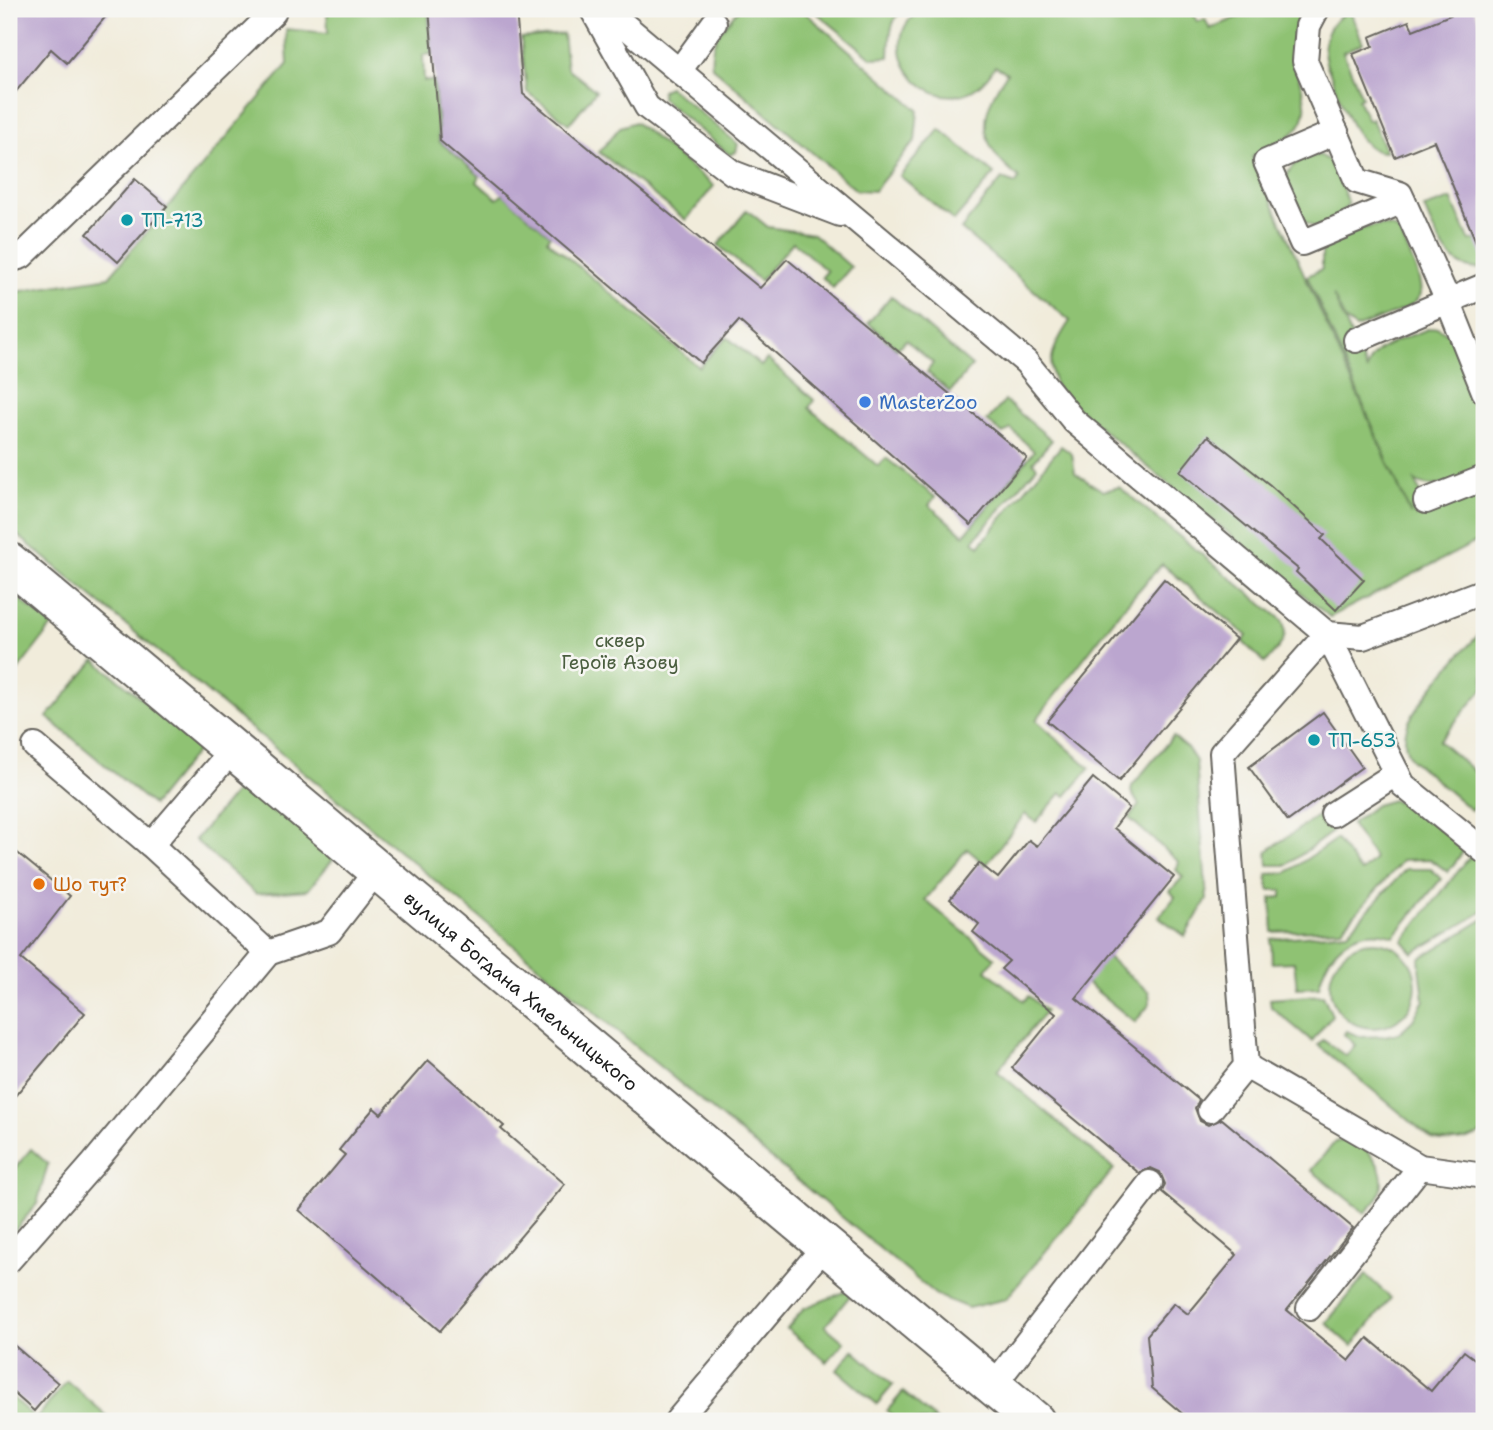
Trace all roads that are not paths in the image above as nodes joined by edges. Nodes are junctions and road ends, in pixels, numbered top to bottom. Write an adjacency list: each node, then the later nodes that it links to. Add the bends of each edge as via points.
1 (274, 9): 10 (lane, via 22,256)
2 (592, 9): 9 (lane, via 647,107 733,173)
3 (605, 9): 6 (lane)
4 (1317, 9): 7 (lane, via 1308,26 1305,61)
5 (714, 23): 6 (lane)
6 (679, 71): 9 (lane)
7 (1336, 132): 8 (lane, via 1357,181 1400,194); 8 (lane, via 1266,162 1302,243)
8 (1404, 201): 12 (lane)
9 (858, 220): 19 (lane, via 1026,362 1074,421)
10 (9, 260)
11 (1484, 286): 12 (lane)
12 (1448, 301): 13 (lane); 14 (lane)
13 (1356, 340)
14 (1484, 391)
15 (1484, 478): 16 (lane)
16 (1426, 501)
17 (9, 562): 21 (street, вулиця Богдана Хмельницького)
18 (1484, 592): 19 (lane, via 1363,637)
19 (1327, 634): 22 (lane); 28 (lane, via 1222,753)
20 (35, 746): 24 (lane)
21 (233, 749): 24 (lane); 26 (street, вулиця Богдана Хмельницького)
22 (1397, 773): 23 (lane); 25 (lane, via 1403,785)
23 (1333, 814)
24 (151, 845): 27 (lane)
25 (1484, 851)
26 (377, 870): 27 (lane, via 329,932); 33 (street, вулиця Богдана Хмельницького)
27 (268, 953): 34 (lane)
28 (1246, 1066): 29 (lane); 30 (lane)
29 (1210, 1110)
30 (1420, 1167): 31 (lane); 35 (lane)
31 (1484, 1176)
32 (1150, 1183): 36 (lane)
33 (825, 1246): 36 (street, вулиця Богдана Хмельницького); 37 (lane)
34 (9, 1260)
35 (1309, 1308)
36 (993, 1386): 38 (street, вулиця Богдана Хмельницького)
37 (677, 1421)
38 (1035, 1421)

